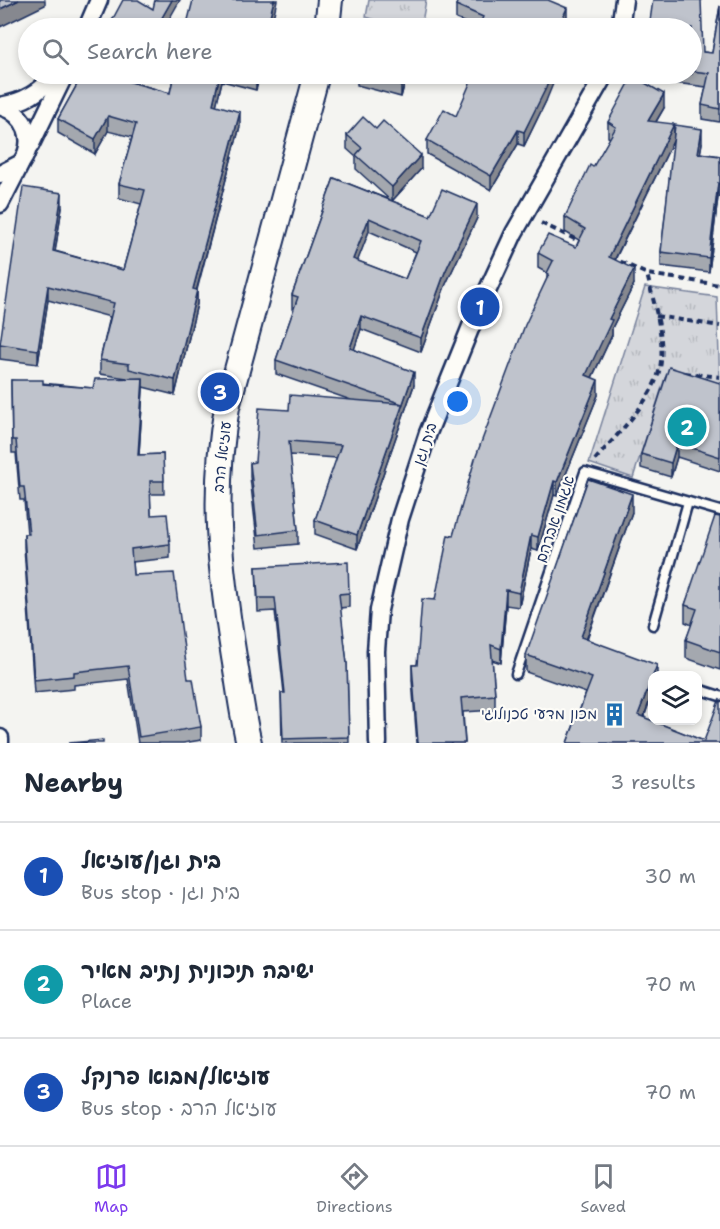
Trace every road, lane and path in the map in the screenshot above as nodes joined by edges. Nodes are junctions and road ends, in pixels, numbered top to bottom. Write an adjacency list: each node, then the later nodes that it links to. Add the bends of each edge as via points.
1 (99, 0): 4 (street)
2 (330, 0): 5 (street)
3 (624, 0): 6 (street)
4 (91, 18)
5 (328, 18)
6 (621, 18)
7 (46, 84): 11 (street, via 19,103)
8 (60, 84): 12 (street)
9 (314, 84): 35 (street, עוזיאל הרב, via 227,407 220,450 218,516 223,588)
10 (598, 84): 15 (street, בית וגן)
11 (0, 106): 12 (street, via 21,118 27,129)
12 (24, 157): 13 (street); 14 (street)
13 (0, 174)
14 (0, 204)
15 (525, 215): 16 (path); 36 (street, בית וגן, via 463,346 428,433 400,519 379,610)
16 (586, 245)
17 (606, 254): 18 (path)
18 (647, 274): 19 (path); 20 (path)
19 (720, 285)
20 (656, 316): 21 (path); 22 (path)
21 (720, 326)
22 (660, 370): 23 (path); 26 (path, via 651,391)
23 (670, 371)
24 (680, 372): 25 (path)
25 (720, 377)
26 (585, 472): 27 (lane, אגמון אברהם); 30 (lane, אגמון אברהם)
27 (688, 501): 28 (lane, אגמון אברהם); 29 (lane)
28 (720, 511)
29 (653, 625)
30 (516, 674)
31 (702, 690): 32 (lane)
32 (720, 696)
33 (0, 738): 34 (street)
34 (0, 743)
35 (249, 743)
36 (378, 743)

